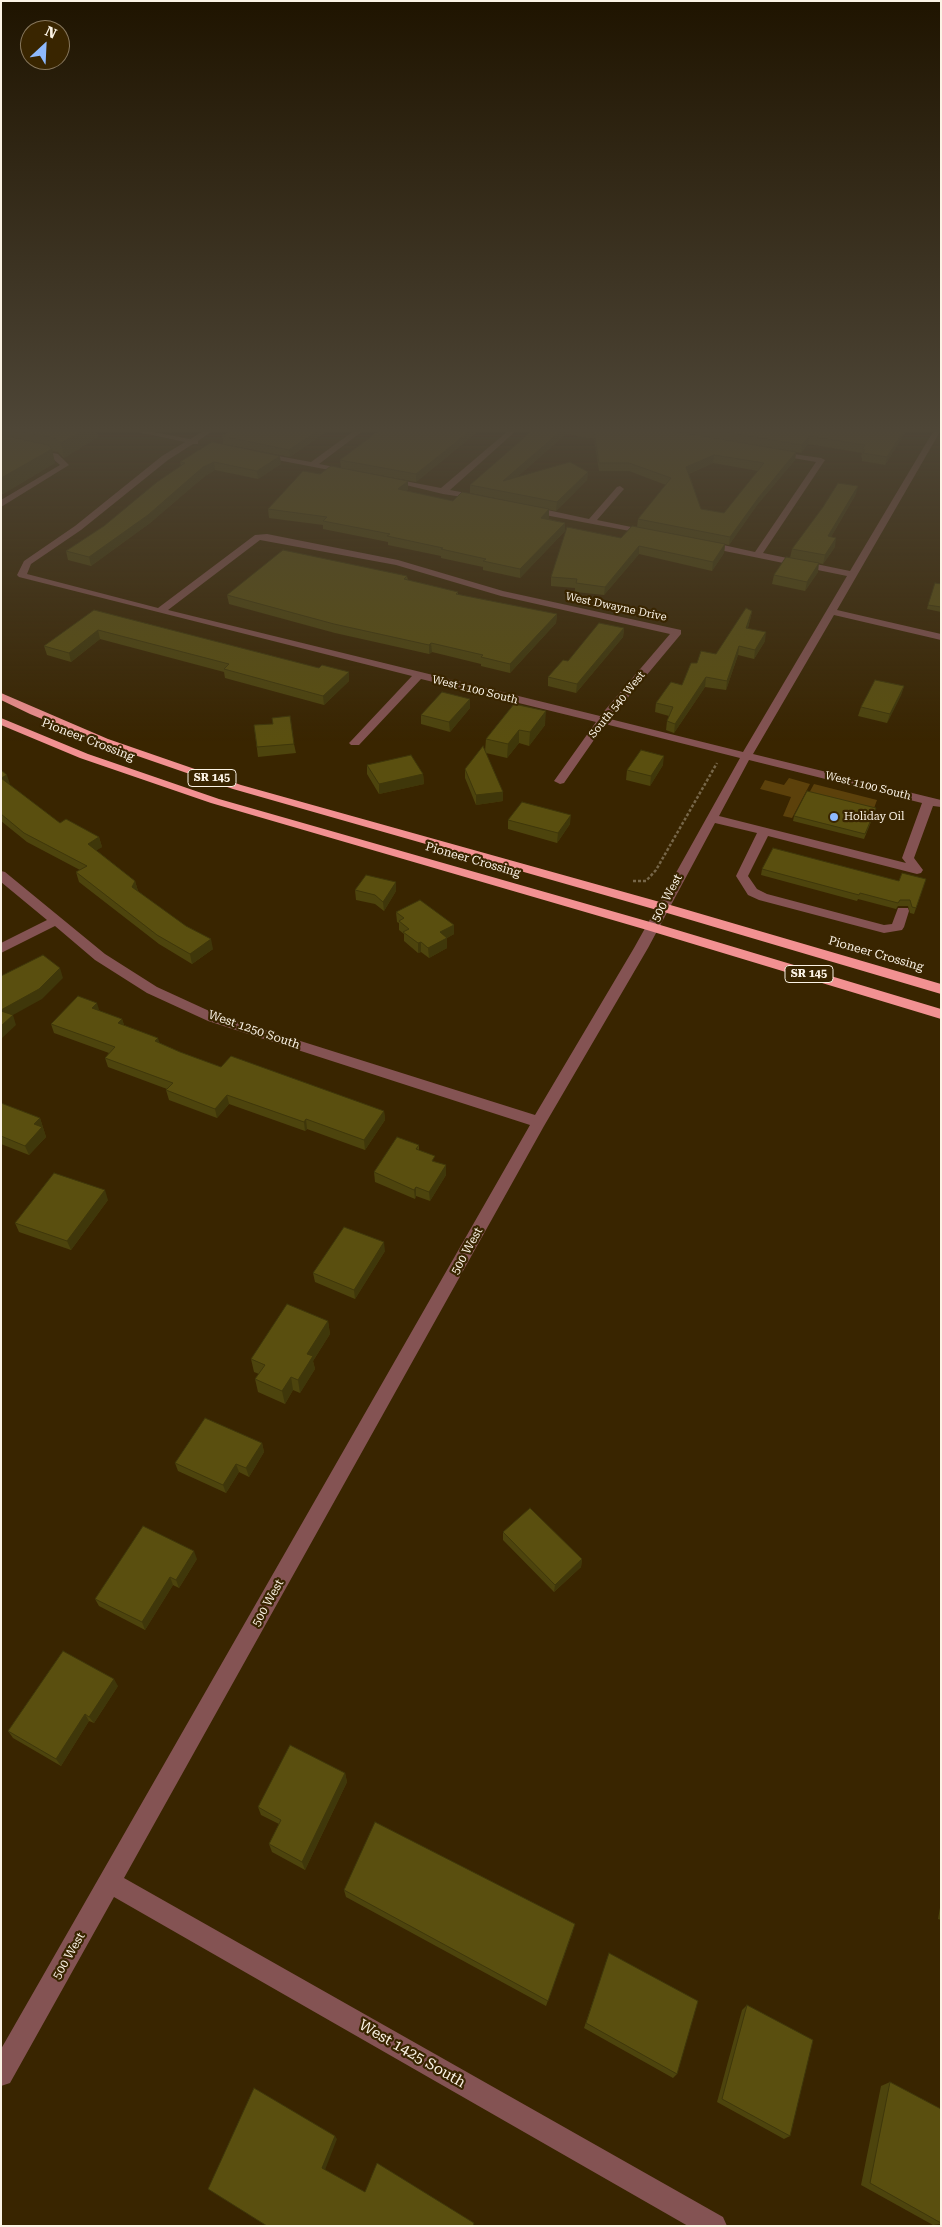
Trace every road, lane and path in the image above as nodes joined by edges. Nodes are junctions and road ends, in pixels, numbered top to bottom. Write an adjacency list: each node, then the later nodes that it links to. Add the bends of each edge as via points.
1 (69, 534): 9 (street, West 1100 South, via 27,563 22,575)
2 (655, 534): 5 (street)
3 (771, 534): 7 (street)
4 (877, 534): 8 (street, 500 West)
5 (660, 535)
6 (699, 543): 7 (street)
7 (757, 555): 8 (street)
8 (854, 574): 10 (street, 500 West)
9 (160, 612): 11 (street, West Dwayne Drive, via 258,537 398,563 501,594); 13 (street, West 1100 South)
10 (832, 612): 12 (street); 18 (street, 500 West)
11 (677, 632): 16 (street, South 540 West)
12 (941, 637)
13 (418, 676): 16 (street, West 1100 South); 17 (street)
14 (1, 696): 26 (highway, Pioneer Crossing / SR 145, via 104,742 237,787)
15 (1, 720): 29 (highway, Pioneer Crossing / SR 145, via 84,756 215,801)
16 (602, 721): 18 (street, West 1100 South); 20 (street, South 540 West)
17 (355, 743)
18 (746, 756): 21 (street, West 1100 South); 22 (street, 500 West)
19 (718, 761): 25 (path, via 656,870)
20 (560, 780)
21 (935, 802): 23 (street, via 908,858 915,876)
22 (712, 818): 23 (street); 26 (street, 500 West)
23 (764, 831): 27 (street, via 742,876 752,892 884,929 897,927)
24 (1, 875): 28 (street, West 1250 South)
25 (646, 881)
26 (662, 906): 29 (street, 500 West); 31 (highway, Pioneer Crossing / SR 145)
27 (903, 911)
28 (55, 921): 30 (street); 33 (street, West 1250 South, via 100,957 152,990 213,1018)
29 (652, 927): 32 (highway, Pioneer Crossing / SR 145); 33 (street, 500 West)
30 (1, 949)
31 (941, 989)
32 (941, 1014)
33 (540, 1122): 34 (street, 500 West)
34 (110, 1883): 35 (street, 500 West); 36 (street, West 1425 South)
35 (1, 2074)
36 (714, 2226)

